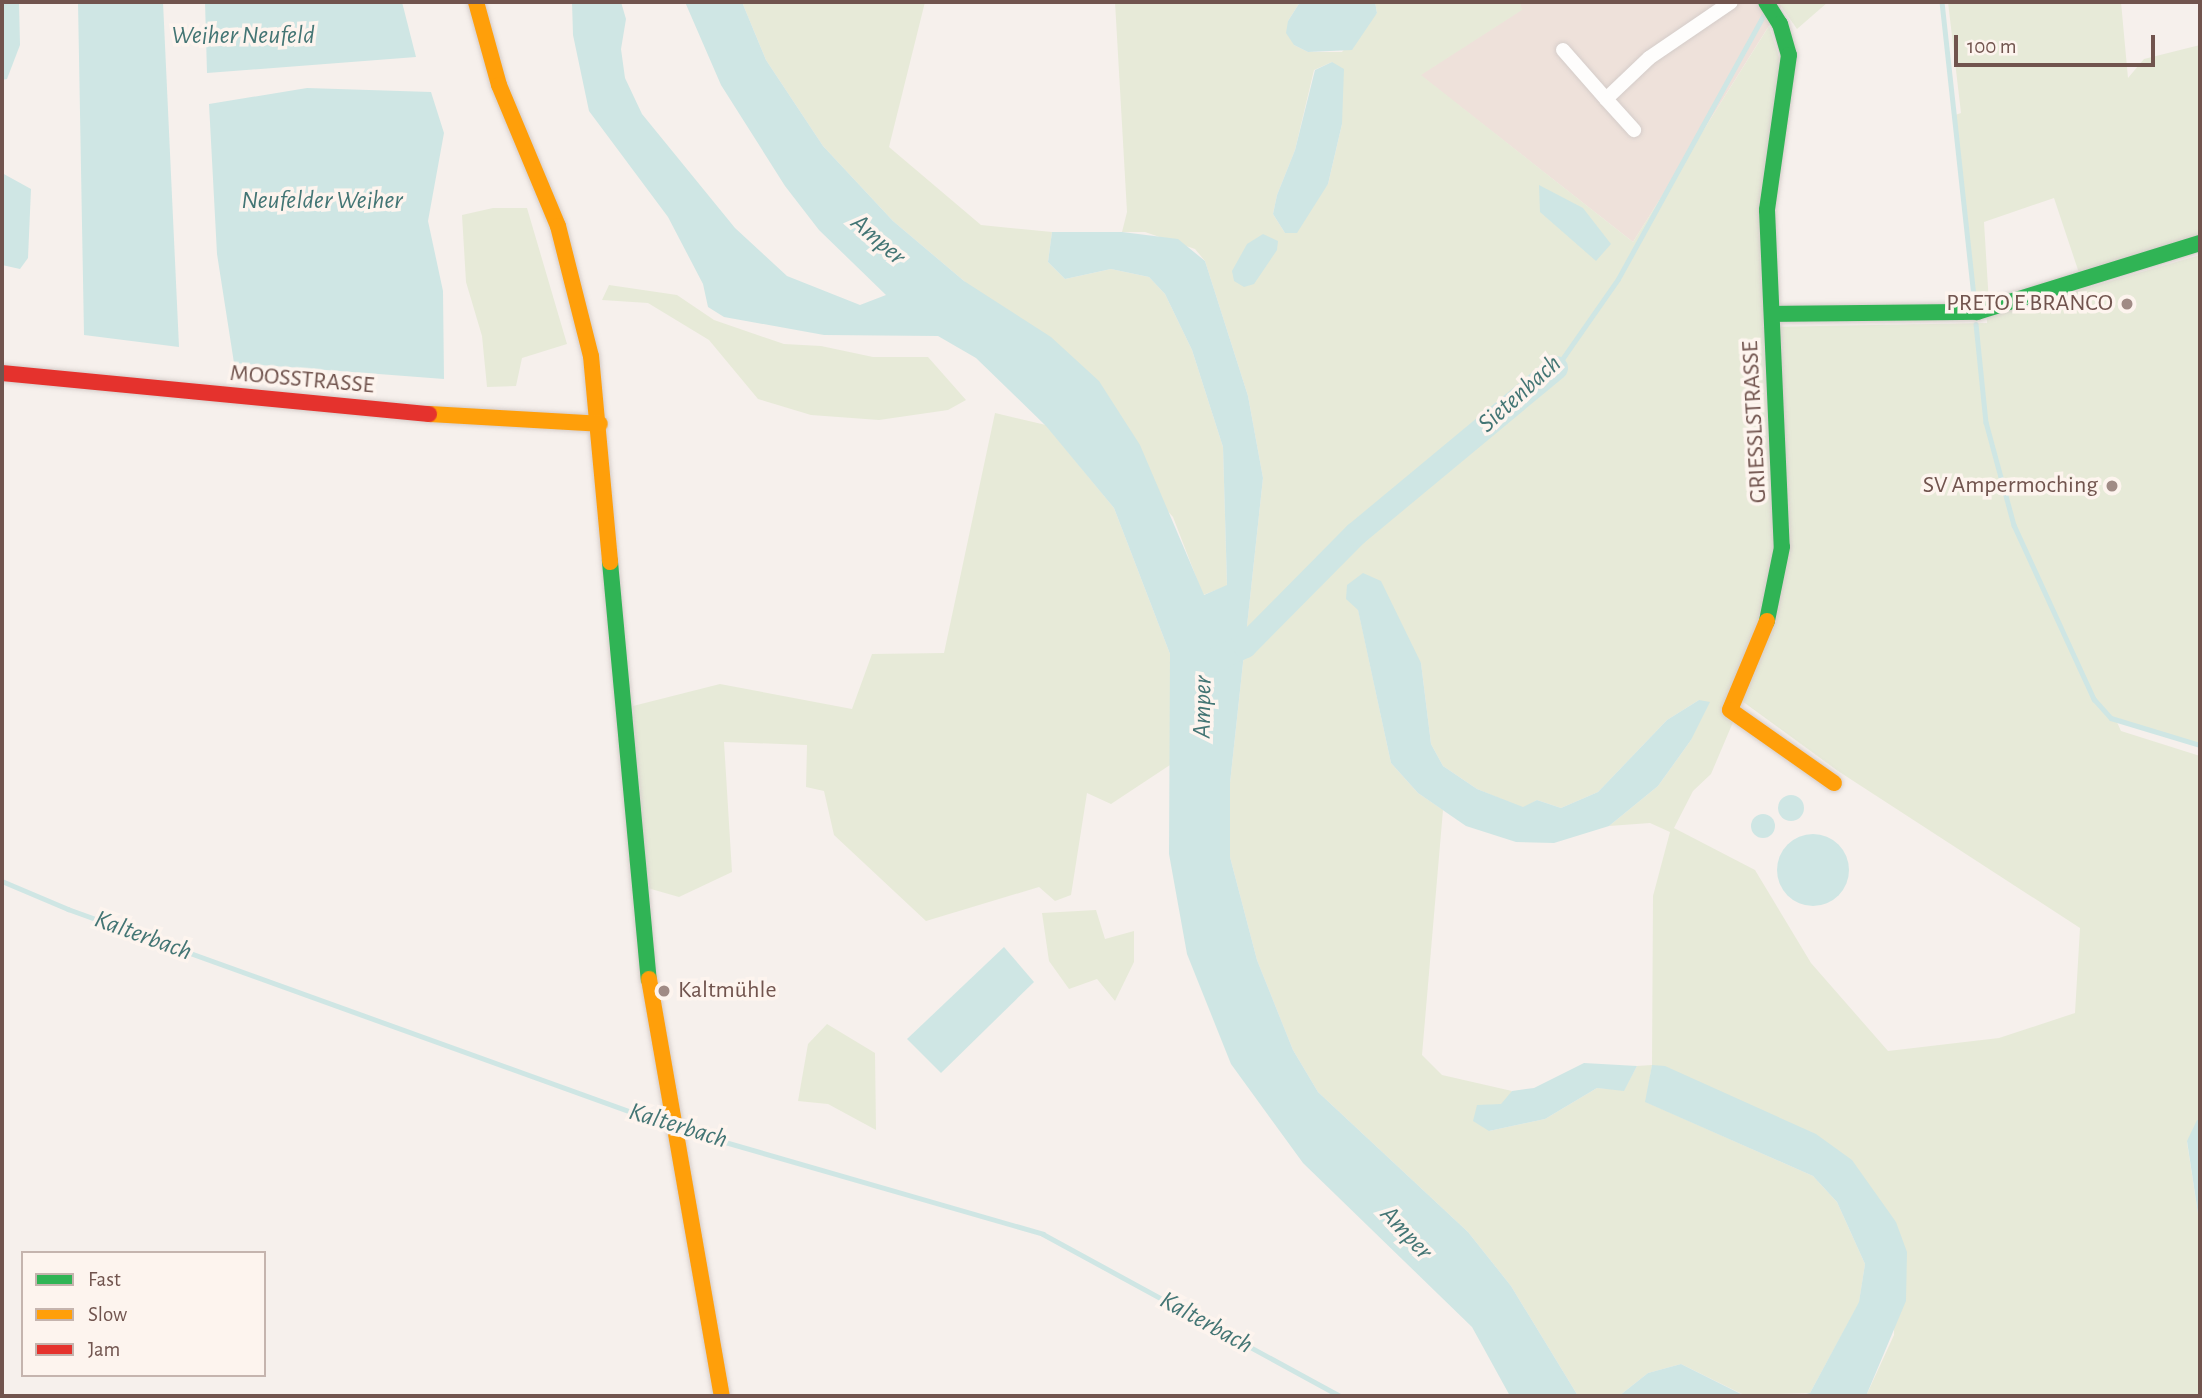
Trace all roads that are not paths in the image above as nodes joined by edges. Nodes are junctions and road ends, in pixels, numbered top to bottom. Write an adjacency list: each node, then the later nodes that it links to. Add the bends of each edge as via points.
1 (476, 2): 10 (street, via 484,45 558,226 580,298)
2 (1731, 2): 5 (street, via 1649,58)
3 (1766, 2): 8 (street, GRIESSLSTRASSE, via 1780,24 1789,55 1767,210)
4 (1563, 50): 5 (street)
5 (1606, 99): 6 (street)
6 (1633, 130)
7 (2200, 243): 8 (street, via 1978,312)
8 (1772, 314): 11 (street, GRIESSLSTRASSE, via 1782,495 1780,567 1767,622 1730,710)
9 (2, 373): 10 (street, MOOSSTRASSE, via 398,412)
10 (600, 424): 12 (street, via 639,904 666,1096)
11 (1834, 783)
12 (722, 1396)

